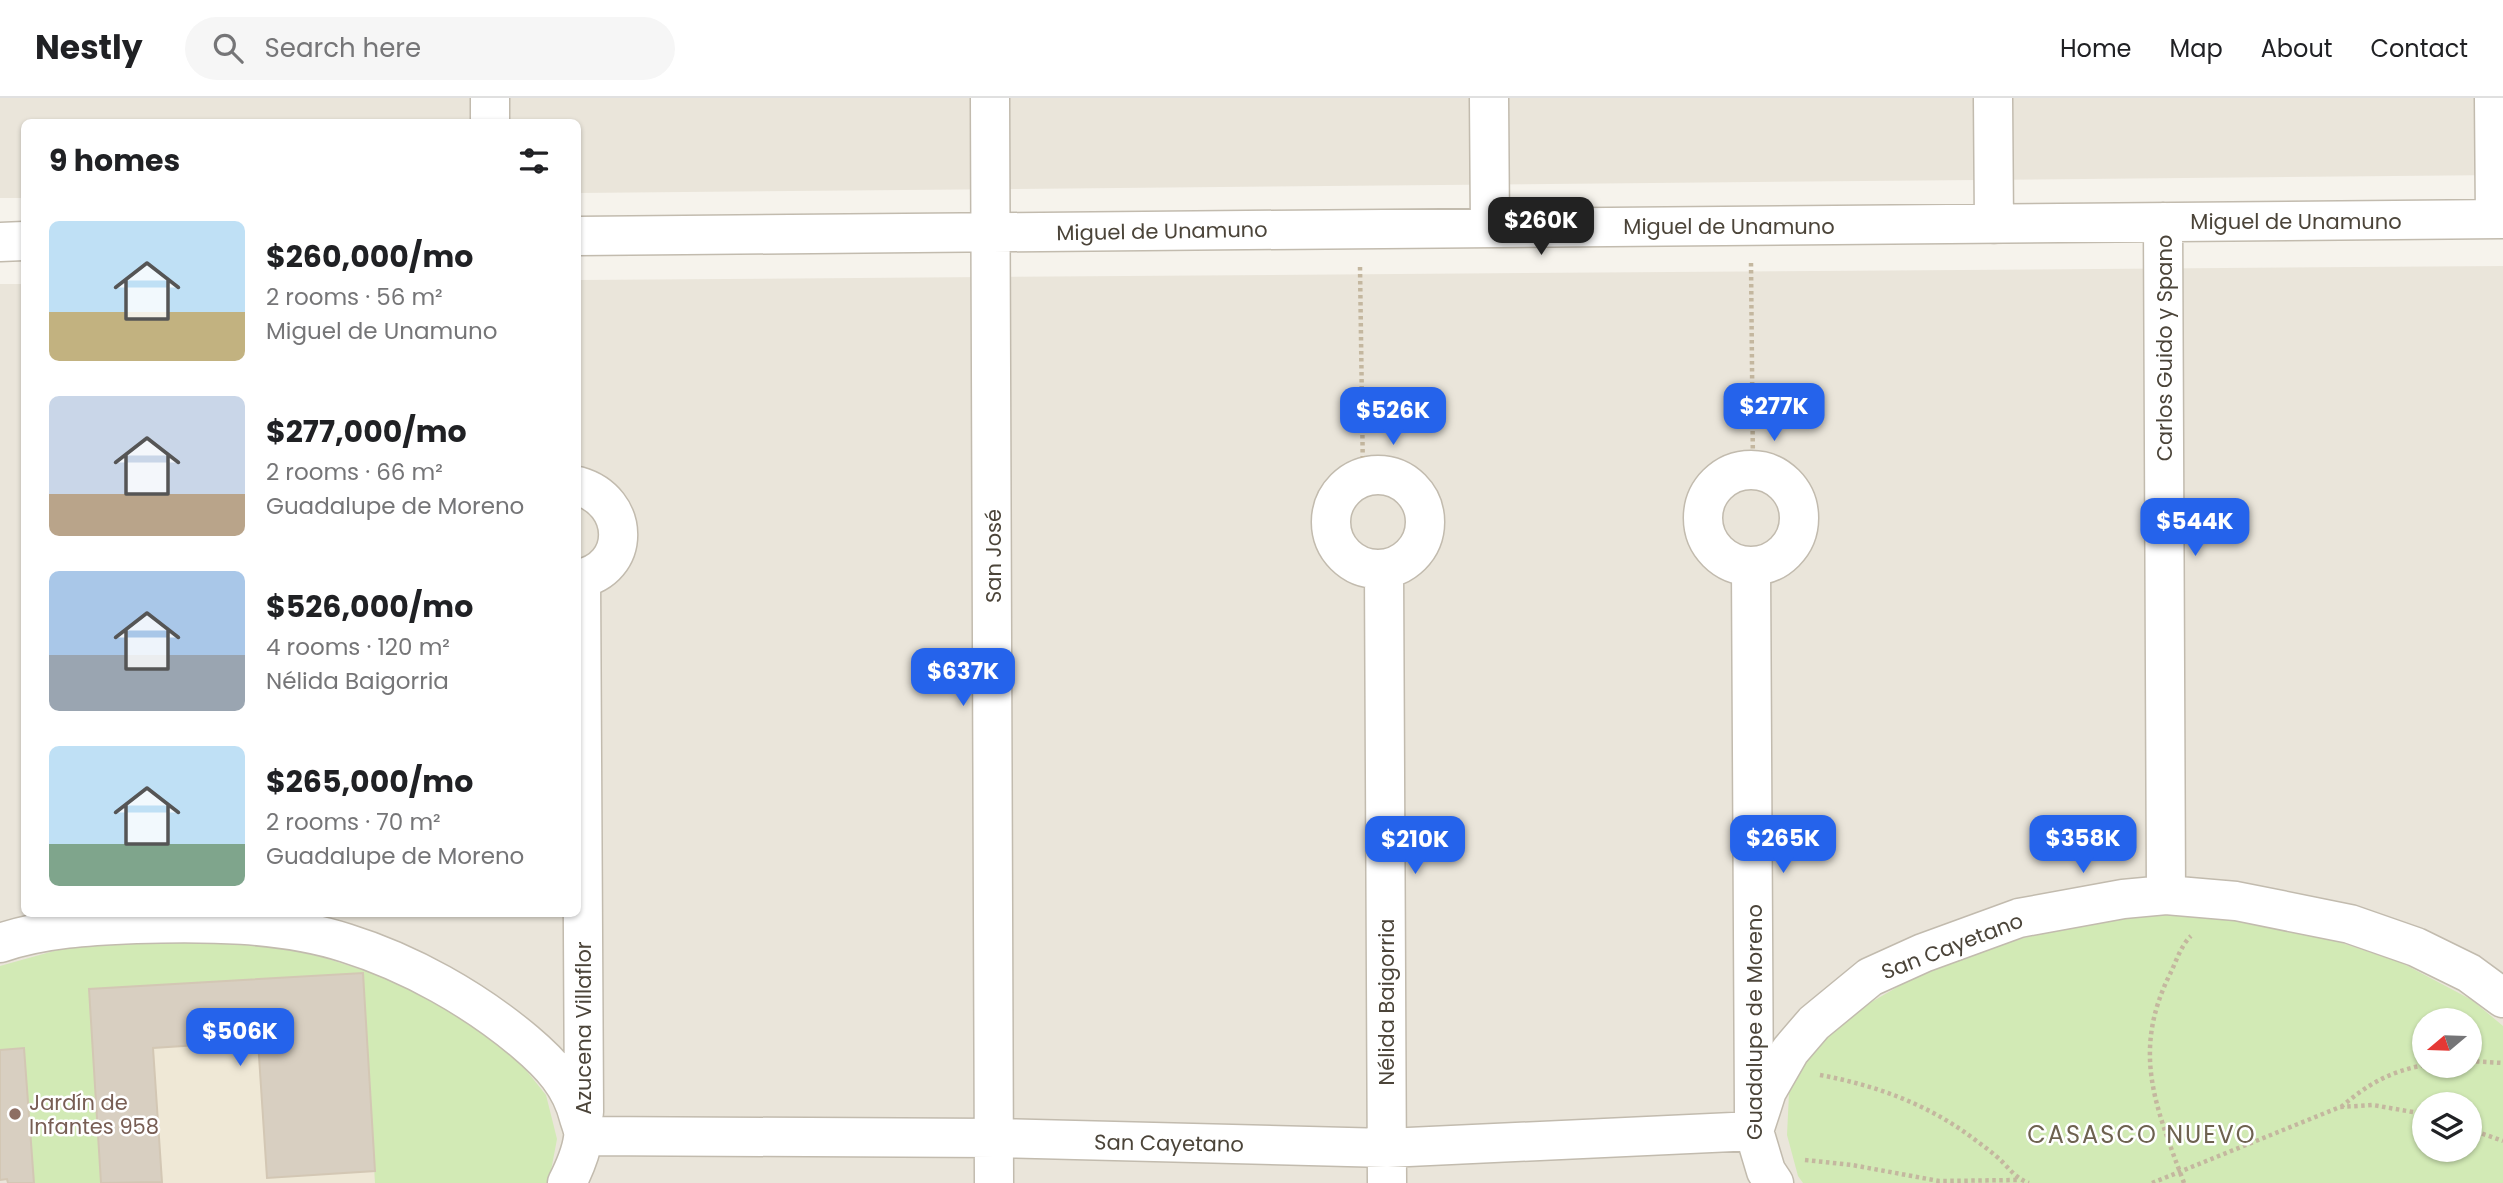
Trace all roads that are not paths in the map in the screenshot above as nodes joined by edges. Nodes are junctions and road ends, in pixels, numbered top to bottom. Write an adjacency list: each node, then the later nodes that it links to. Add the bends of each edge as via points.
1 (490, 98): 6 (street)
2 (990, 98): 11 (street, San José)
3 (1489, 98): 10 (street)
4 (1993, 98): 9 (street)
5 (2494, 98): 7 (street)
6 (490, 119)
7 (2499, 219): 8 (street, Miguel de Unamuno)
8 (2163, 222): 9 (street, Miguel de Unamuno); 20 (street, Carlos Guido y Spano)
9 (1994, 223): 10 (street, Miguel de Unamuno)
10 (1490, 228): 11 (street, Miguel de Unamuno)
11 (992, 232): 12 (street, Miguel de Unamuno); 25 (street, San José)
12 (581, 236)
13 (21, 241): 14 (street)
14 (0, 242)
15 (581, 487): 18 (street, Azucena Villaflor, via 602,497 612,509 618,538 606,565)
16 (1751, 567): 16 (street, via 1722,558 1711,547 1702,517 1712,488 1737,471 1753,469 1783,481 1799,511 1793,543 1767,564); 26 (street, Guadalupe de Moreno)
17 (1384, 570): 17 (street, via 1353,564 1333,540 1330,524 1335,502 1363,477 1395,478 1408,486 1424,512 1425,528 1416,550 1399,565); 27 (street, Nélida Baigorria)
18 (581, 578)
19 (581, 802): 24 (street, Azucena Villaflor)
20 (2166, 895): 23 (street, San Cayetano, via 2236,901 2350,924 2469,973); 26 (street, San Cayetano, via 2019,918 1870,976 1814,1023 1790,1051 1768,1091)
21 (166, 918): 22 (street, via 25,934); 24 (street, via 306,934 345,942 406,967 464,998 548,1062 576,1103)
22 (0, 943)
23 (2503, 998)
24 (584, 1136): 25 (street, San Cayetano); 28 (street); 29 (street, Azucena Villaflor)
25 (994, 1138): 27 (street, San Cayetano); 30 (street, San José)
26 (1762, 1165): 27 (street, San Cayetano)
27 (1387, 1166)
28 (567, 1183)
29 (584, 1183)
30 (995, 1183)

